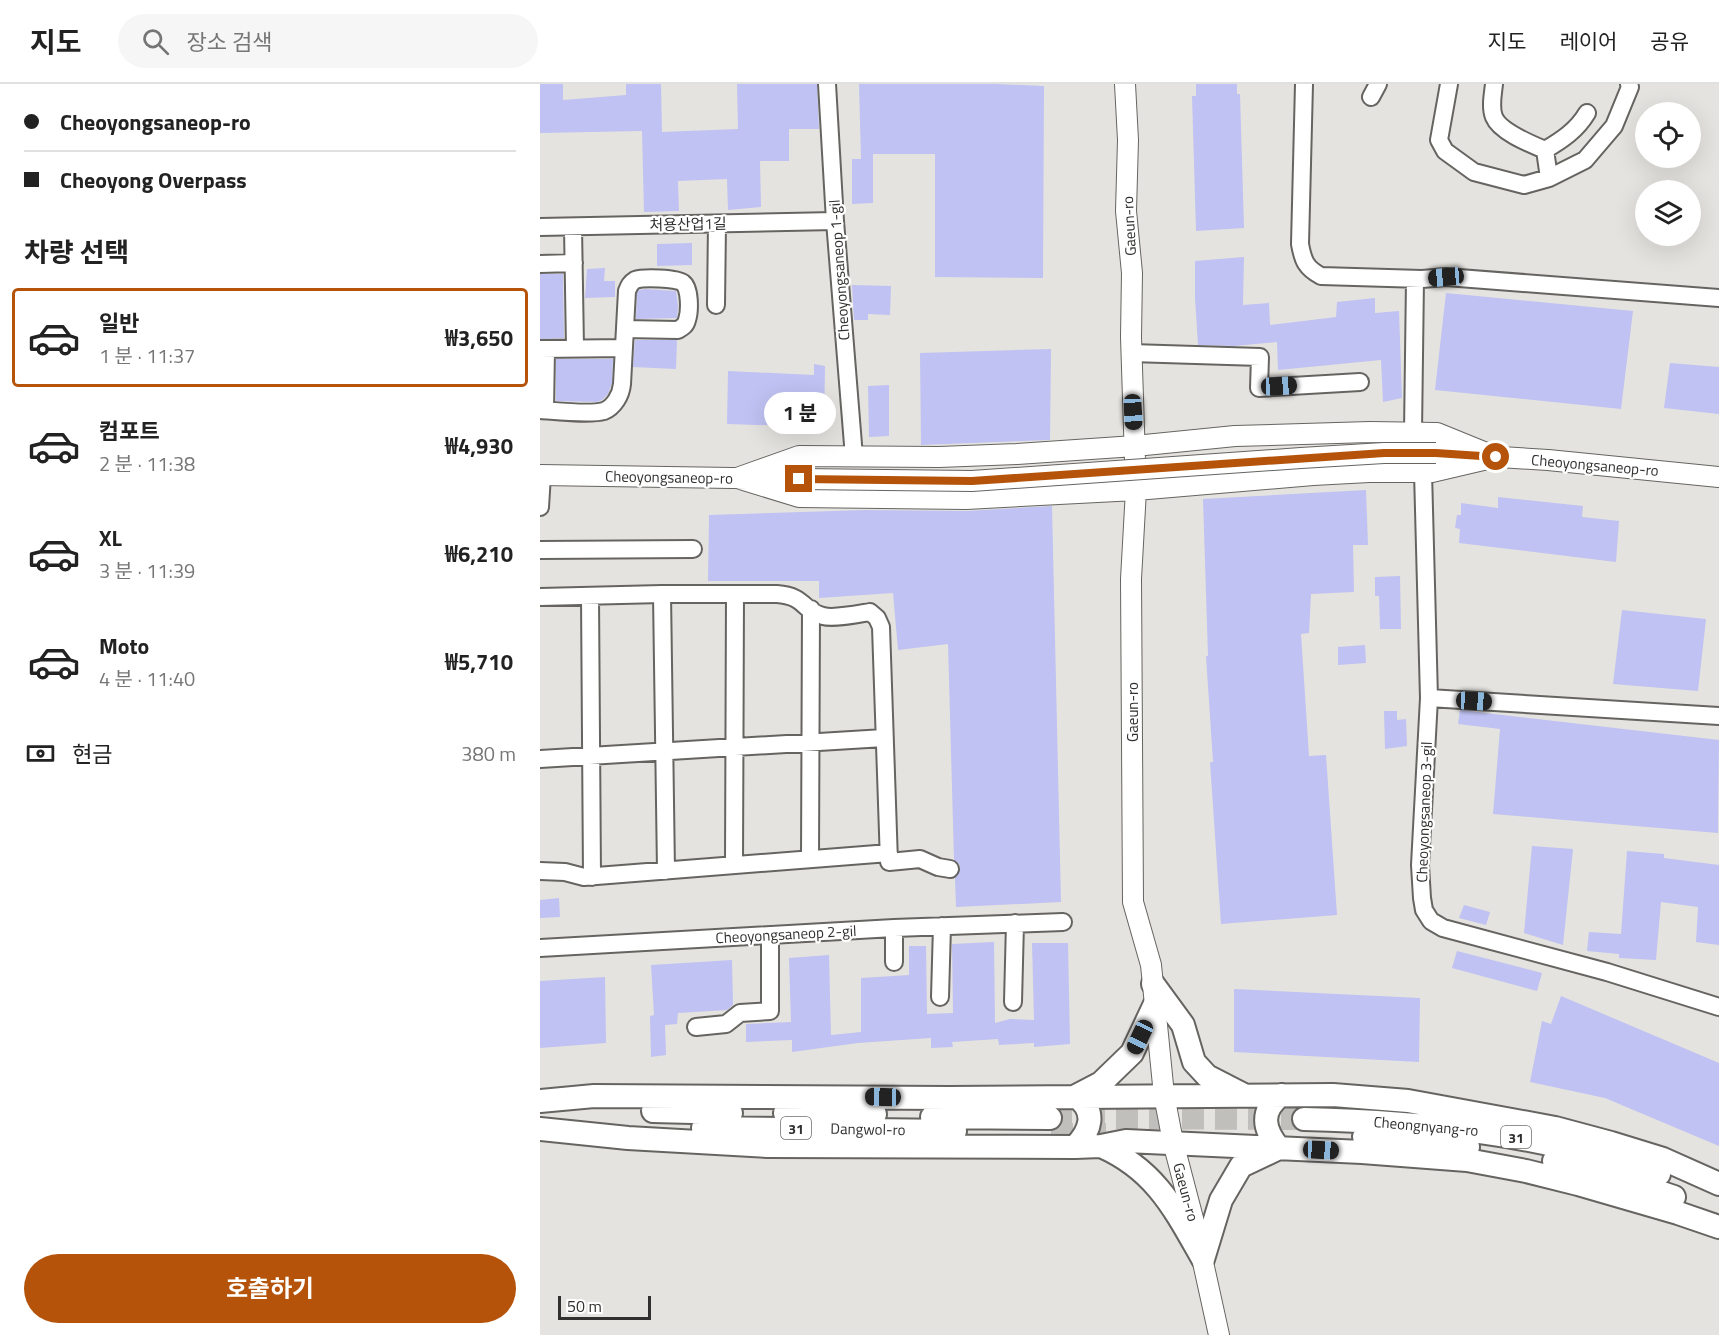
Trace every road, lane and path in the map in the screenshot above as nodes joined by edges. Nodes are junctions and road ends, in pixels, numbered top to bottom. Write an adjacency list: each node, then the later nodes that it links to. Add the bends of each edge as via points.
1 (827, 84): 10 (street, Cheoyongsaneop 1-gil)
2 (1125, 84): 24 (main road, Gaeun-ro)
3 (1304, 84): 16 (street, via 1300,244 1303,261 1322,276)
4 (1449, 84): 9 (street, via 1439,141 1445,151 1474,172 1489,177 1524,185)
5 (1494, 84): 8 (street, via 1494,118 1509,132)
6 (1629, 84): 9 (street, via 1614,126 1585,160)
7 (1587, 113): 8 (street, via 1563,139)
8 (1545, 150): 9 (street)
9 (1549, 178)
10 (835, 221): 11 (street, 처용산업1길); 29 (street, Cheoyongsaneop 1-gil)
11 (717, 224): 12 (street, 처용산업1길); 18 (street)
12 (573, 226): 13 (street, 처용산업1길); 14 (street)
13 (540, 227)
14 (574, 263): 15 (street); 19 (street)
15 (540, 264)
16 (1415, 279): 17 (street, via 1446,277); 27 (street)
17 (1719, 298)
18 (716, 305)
19 (575, 322): 21 (street); 22 (street, via 592,338)
20 (625, 329): 20 (street, via 627,291 634,281 676,279 685,284 688,317 682,327); 22 (street)
21 (575, 348): 22 (street); 23 (street)
22 (619, 348): 26 (street, via 623,366 620,395 607,410)
23 (543, 349): 26 (street)
24 (1131, 353): 25 (street, via 1260,357 1259,387); 28 (main road, Gaeun-ro)
25 (1360, 382)
26 (542, 410)
27 (1413, 432): 28 (main road, via 1235,436); 30 (main road, via 1437,433)
28 (1135, 446): 29 (main road, via 939,457); 35 (main road, Gaeun-ro)
29 (854, 457): 34 (main road, via 799,456)
30 (1496, 457): 31 (main road); 33 (main road, Cheoyongsaneop-ro); 34 (main road, Cheoyongsaneop-ro, bridge, via 1384,453 972,481)
31 (1423, 472): 35 (main road, via 1313,475); 44 (street, Cheoyongsaneop 3-gil)
32 (541, 475): 34 (main road, Cheoyongsaneop-ro); 36 (street)
33 (1719, 477)
34 (738, 478): 35 (main road, via 799,497 966,499)
35 (1136, 490): 66 (main road, Gaeun-ro, via 1131,579 1133,902 1151,964)
36 (540, 507)
37 (693, 549): 38 (street)
38 (540, 550)
39 (662, 594): 40 (street); 41 (street); 49 (street)
40 (735, 594): 43 (street, via 791,595); 48 (street)
41 (590, 596): 42 (street); 50 (street)
42 (540, 597)
43 (811, 609): 46 (street, via 825,617 870,612 877,618 881,627); 47 (street)
44 (1429, 698): 45 (street); 69 (street, Cheoyongsaneop 3-gil, via 1420,865 1424,910 1431,921 1469,936 1607,972)
45 (1719, 716)
46 (884, 738): 47 (street); 52 (street)
47 (809, 743): 48 (street); 53 (street)
48 (733, 747): 49 (street); 54 (street)
49 (664, 751): 50 (street); 57 (street)
50 (591, 756): 51 (street); 58 (street)
51 (540, 759)
52 (889, 853): 53 (street); 55 (street, via 889,862 920,859)
53 (810, 859): 54 (street)
54 (734, 865): 57 (street)
55 (950, 869)
56 (540, 871): 58 (street)
57 (666, 871): 58 (street)
58 (592, 877)
59 (1063, 922): 60 (street, Cheoyongsaneop 2-gil)
60 (1015, 923): 61 (street, Cheoyongsaneop 2-gil); 68 (street)
61 (942, 926): 62 (street, Cheoyongsaneop 2-gil); 67 (street)
62 (894, 928): 63 (street, Cheoyongsaneop 2-gil); 65 (street)
63 (770, 935): 64 (street, Cheoyongsaneop 2-gil); 70 (street, via 770,1011 740,1013 726,1024)
64 (540, 948)
65 (894, 962)
66 (1154, 994): 71 (main road, Gaeun-ro); 73 (highway, via 1132,1053 1101,1083); 74 (highway, via 1183,1025 1194,1062 1207,1076)
67 (940, 997)
68 (1013, 1002)
69 (1719, 1007)
70 (696, 1027)
71 (1164, 1095): 73 (highway); 74 (highway); 78 (main road, Gaeun-ro)
72 (1281, 1095): 74 (highway); 81 (highway, via 1273,1101 1266,1121 1271,1139); 82 (highway, via 1408,1101 1555,1128 1663,1159)
73 (1076, 1096): 75 (highway, via 594,1096); 80 (highway, via 1084,1102 1090,1120 1083,1139)
74 (1246, 1096)
75 (540, 1101)
76 (540, 1110): 77 (highway, Dangwol-ro / 31, via 838,1112 1051,1126)
77 (540, 1127): 80 (highway, via 628,1138 768,1146)
78 (1173, 1142): 79 (highway, via 1126,1141); 81 (highway); 86 (main road, Gaeun-ro)
79 (1101, 1146): 80 (highway); 86 (highway, via 1145,1173 1172,1206)
80 (1075, 1147)
81 (1279, 1148): 85 (highway, via 1467,1160 1578,1184); 86 (highway, via 1241,1166 1221,1200)
82 (1719, 1184)
83 (1719, 1197): 84 (highway, Cheongnyang-ro / 31, via 1650,1171 1534,1140 1423,1124 1305,1127 1563,1163)
84 (1719, 1214)
85 (1719, 1227)
86 (1203, 1259): 87 (main road, Gaeun-ro)
87 (1218, 1333)

